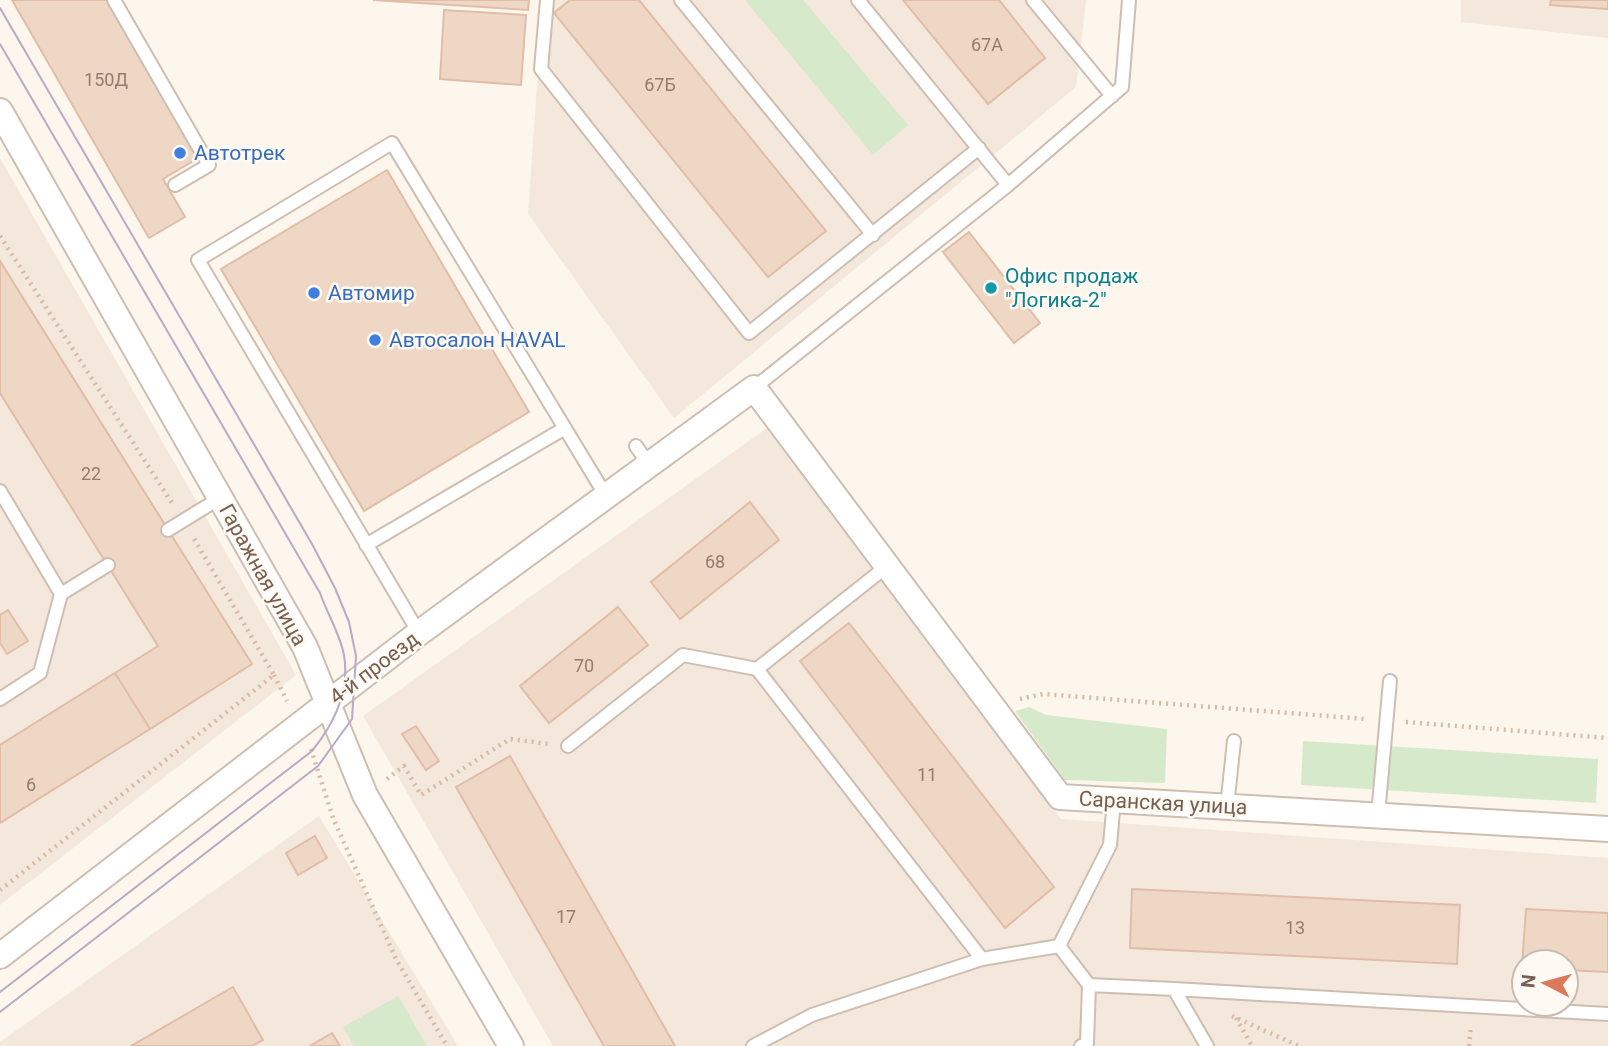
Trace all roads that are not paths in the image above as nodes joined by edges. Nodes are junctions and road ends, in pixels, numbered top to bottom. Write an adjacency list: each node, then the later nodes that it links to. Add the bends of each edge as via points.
1 (114, 0): 10 (lane, via 209,165)
2 (547, 0): 12 (lane, via 541,69 749,333)
3 (681, 0): 12 (lane)
4 (858, 0): 9 (lane)
5 (1033, 0): 7 (lane)
6 (1129, 0): 7 (lane, via 1122,87)
7 (1112, 96): 11 (lane)
8 (0, 111): 19 (street, Гаражная улица)
9 (979, 148): 11 (lane); 12 (lane)
10 (175, 185)
11 (1008, 185): 13 (lane)
12 (873, 235)
13 (832, 328): 14 (lane); 15 (lane)
14 (841, 338)
15 (754, 388): 18 (street, 4-й проезд, via 643,455); 23 (street, Саранская улица)
16 (565, 428): 18 (lane); 21 (lane); 21 (lane, via 393,143 198,260)
17 (0, 491): 24 (lane)
18 (606, 496): 25 (street, 4-й проезд)
19 (220, 498): 20 (lane); 29 (street, Гаражная улица, via 305,648)
20 (168, 530)
21 (366, 545): 25 (lane)
22 (108, 565): 24 (lane)
23 (886, 567): 26 (lane); 32 (street, Саранская улица, via 1060,797)
24 (61, 594): 28 (lane, via 40,673)
25 (419, 633): 29 (street, 4-й проезд)
26 (757, 669): 31 (lane, via 682,655); 38 (lane)
27 (1390, 681): 34 (lane)
28 (0, 699)
29 (326, 704): 37 (street, 4-й проезд); 42 (street, Гаражная улица, via 365,796)
30 (1234, 741): 33 (lane)
31 (568, 746)
32 (1114, 800): 33 (street, Саранская улица); 36 (lane, via 1110,845)
33 (1227, 807): 34 (street, Саранская улица)
34 (1378, 816): 35 (street, Саранская улица)
35 (1608, 825)
36 (1059, 946): 38 (lane); 39 (lane)
37 (0, 956)
38 (982, 959): 43 (lane, via 812,1014)
39 (1089, 985): 40 (lane); 44 (lane, via 1087,1043)
40 (1174, 989): 41 (lane); 45 (lane)
41 (1608, 1014)
42 (511, 1046)
43 (753, 1046)
44 (1081, 1046)
45 (1207, 1046)

